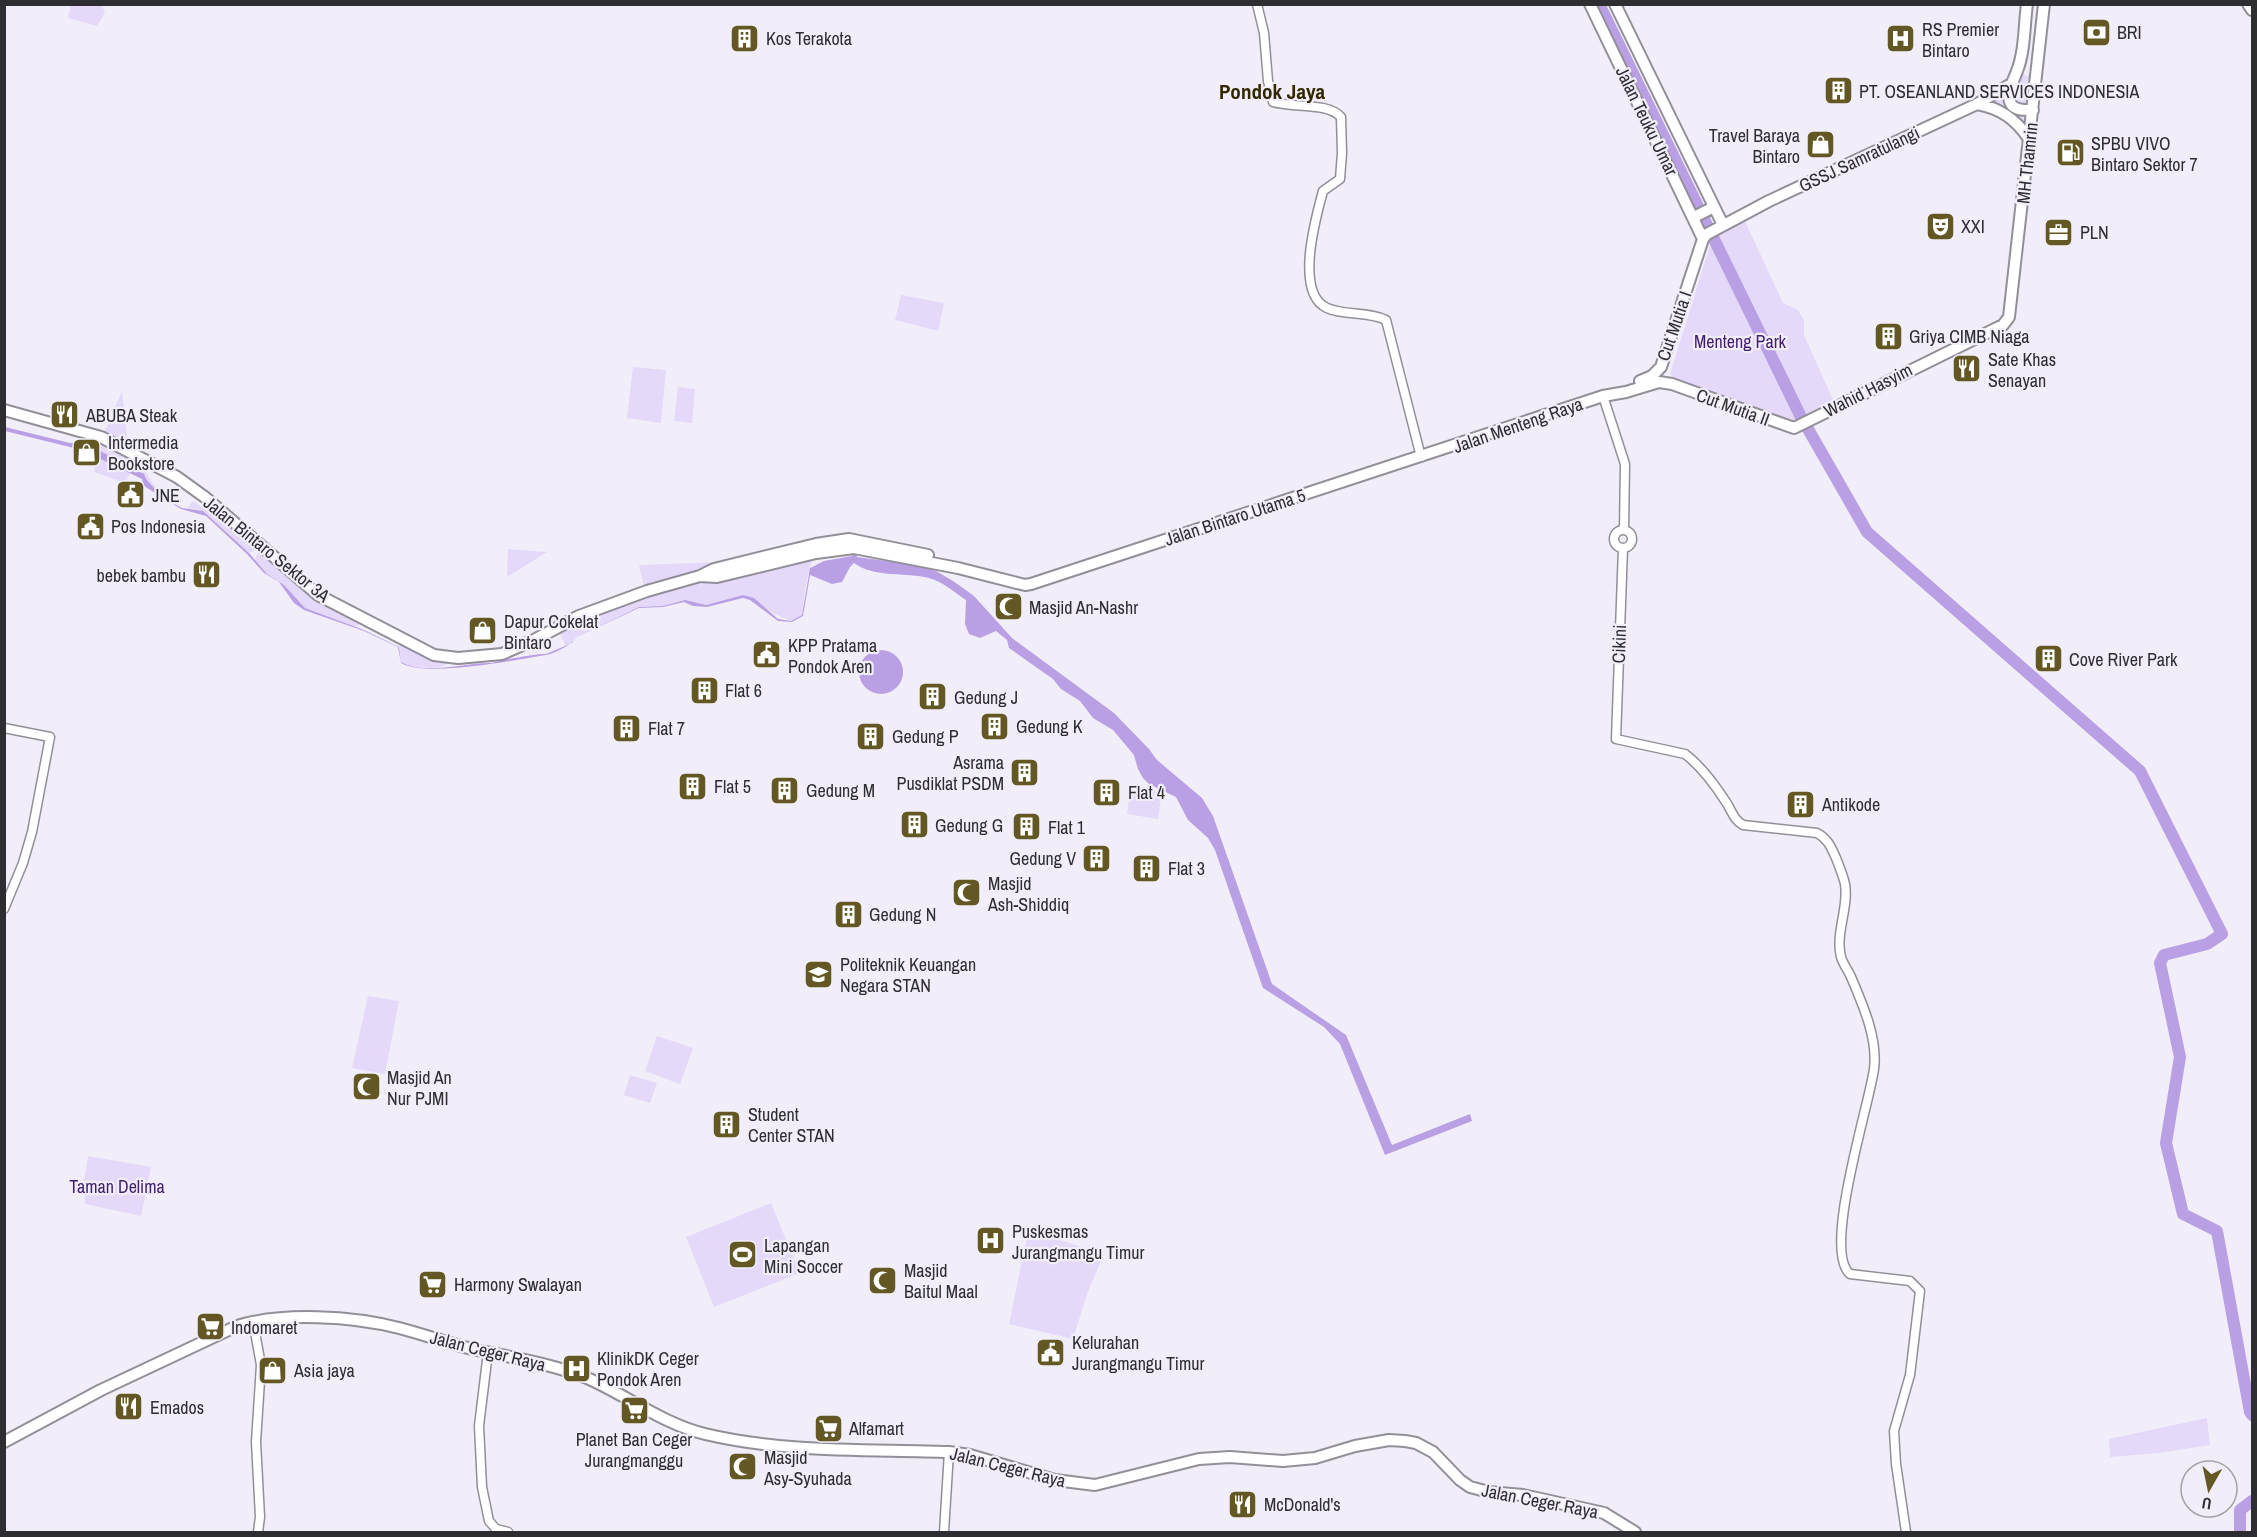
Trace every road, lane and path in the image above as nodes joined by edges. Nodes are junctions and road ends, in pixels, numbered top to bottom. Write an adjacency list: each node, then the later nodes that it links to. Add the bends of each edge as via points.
1 (1257, 4): 20 (street, via 1272,99 1276,103 1335,111 1341,117 1340,179 1323,191 1311,242 1311,285 1326,308 1387,321)
2 (1590, 4): 12 (main road, Jalan Teuku Umar)
3 (1615, 4): 12 (main road, Jalan Teuku Umar)
4 (2027, 4): 8 (main road, via 2019,65)
5 (2044, 4): 10 (main road, MH Thamrin)
6 (2248, 4): 7 (main road)
7 (2253, 10)
8 (2011, 84): 9 (main road, GSSJ Samratulangi); 10 (main road, via 2010,104)
9 (1977, 104): 11 (main road, via 2007,115); 13 (main road, GSSJ Samratulangi)
10 (2033, 110): 11 (main road, MH Thamrin)
11 (2029, 139): 14 (main road, MH Thamrin)
12 (1704, 212): 13 (main road, Jalan Teuku Umar); 13 (main road, Jalan Teuku Umar)
13 (1713, 231): 15 (main road, Cut Mutia I)
14 (2007, 321): 19 (main road, Wahid Hasyim)
15 (1661, 367): 16 (main road); 17 (main road, Cut Mutia I, via 1652,376)
16 (1672, 384): 17 (main road, Cut Mutia II, via 1659,382); 19 (main road, Cut Mutia II)
17 (1609, 394): 20 (main road, Jalan Menteng Raya); 21 (street, via 1625,464)
18 (4, 410): 23 (main road, Jalan Bintaro Sektor 3A, via 101,437 177,477 231,518 318,595 434,655 458,658 501,654 579,616 646,591 700,576 717,577 791,555 854,548)
19 (1794, 428)
20 (1421, 457): 23 (main road, Jalan Bintaro Utama 5, via 1025,585)
21 (1624, 530): 22 (street, via 1632,540); 22 (street, via 1614,538 1615,544)
22 (1623, 548): 34 (street, Cikini, via 1616,739 1692,759 1743,825 1809,831 1826,838 1845,885 1841,957 1869,1027 1875,1054 1841,1230 1841,1252 1844,1268 1854,1275 1910,1281 1920,1291 1910,1375 1894,1431)
23 (889, 551)
24 (4, 728): 25 (street, via 50,737 32,832)
25 (4, 909)
26 (253, 1321): 27 (main road, Jalan Ceger Raya, via 286,1317 379,1324); 28 (main road, Jalan Ceger Raya, via 134,1374); 30 (street, via 261,1365 256,1442)
27 (488, 1352): 29 (main road, Jalan Ceger Raya, via 583,1377 673,1422 707,1434 802,1449); 31 (street, via 479,1426 482,1487 489,1521 496,1529)
28 (4, 1442)
29 (949, 1452): 32 (street); 33 (main road, Jalan Ceger Raya, via 1055,1480 1095,1485 1199,1459 1283,1461 1315,1458 1389,1440 1405,1441 1433,1452 1470,1487 1605,1513)
30 (258, 1533)
31 (508, 1533)
32 (944, 1533)
33 (1635, 1533)
34 (1906, 1533)

